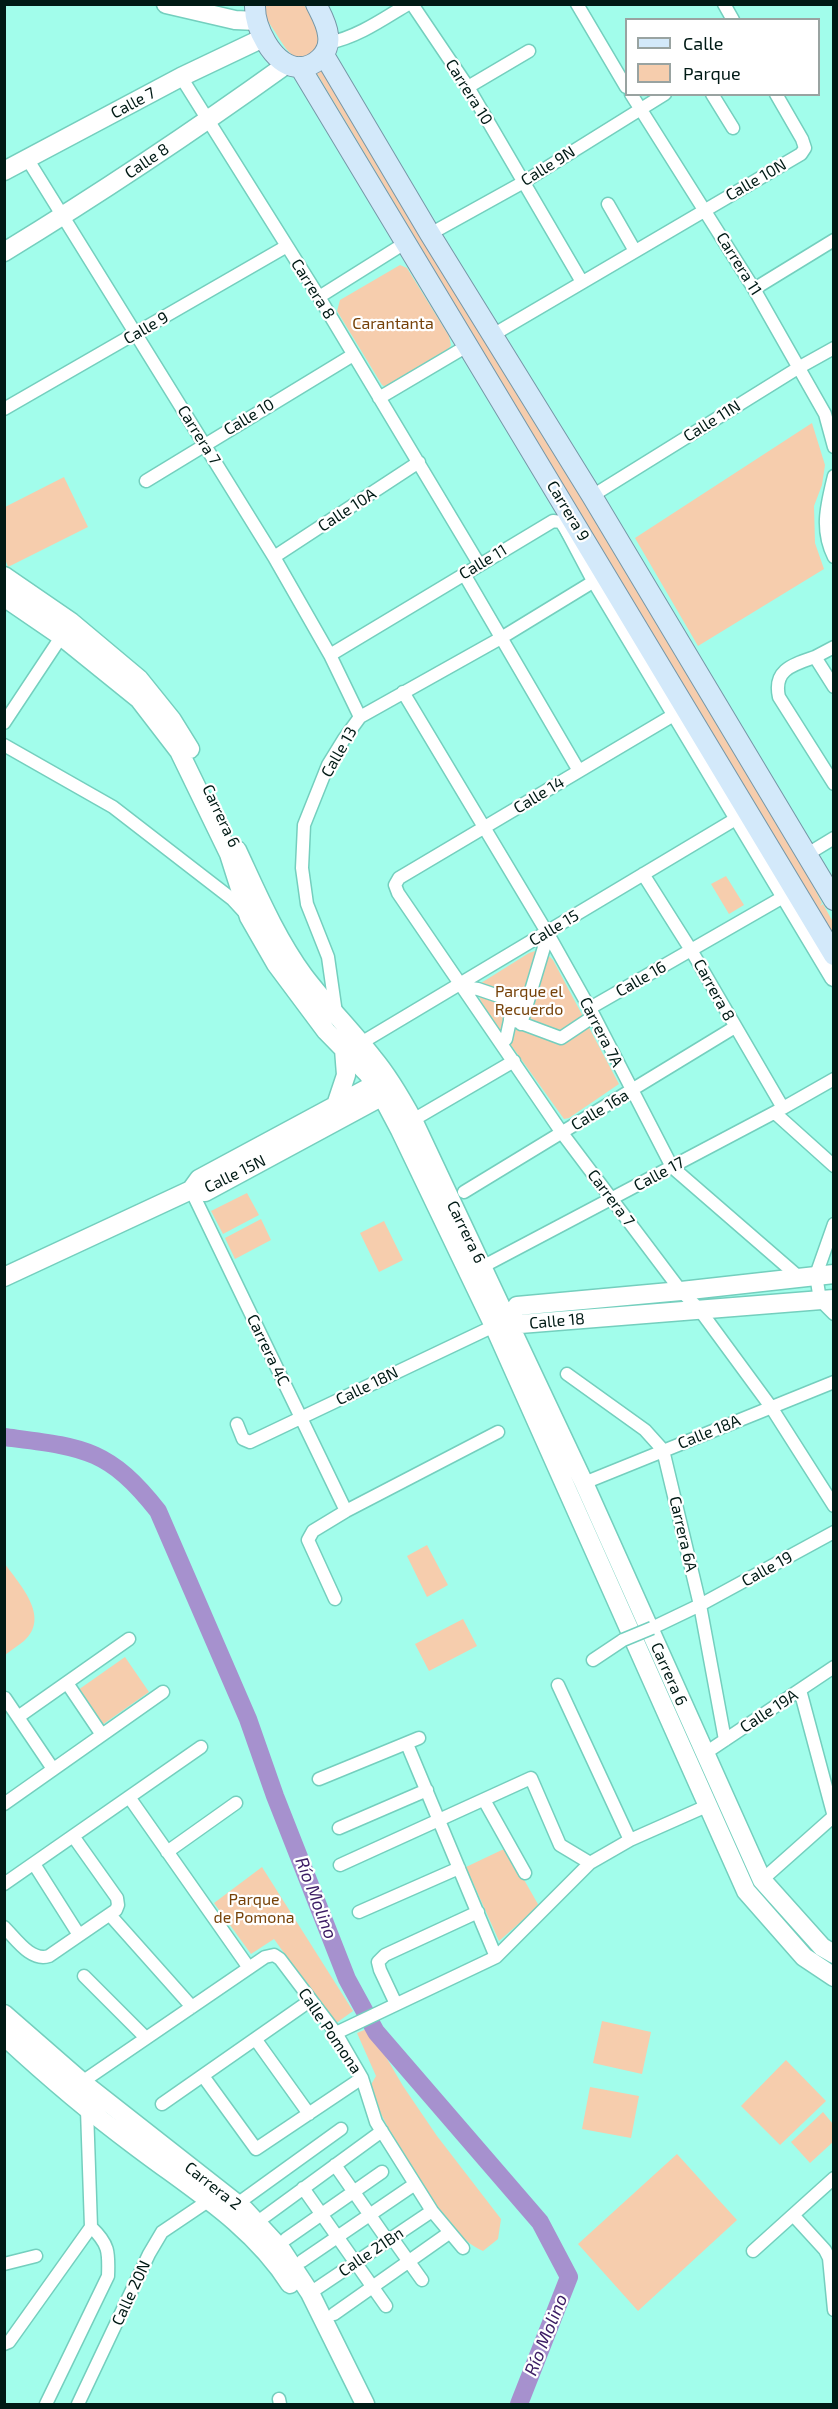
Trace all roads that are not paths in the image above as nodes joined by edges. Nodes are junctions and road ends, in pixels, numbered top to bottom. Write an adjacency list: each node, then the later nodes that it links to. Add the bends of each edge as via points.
1 (166, 4): 7 (main road)
2 (316, 4): 8 (main road, Carrera 9, via 324,20)
3 (410, 4): 8 (street); 13 (street, Carrera 10)
4 (577, 4): 12 (street)
5 (724, 4): 6 (street)
6 (732, 18)
7 (256, 27): 10 (main road, Carrera 9, via 278,58); 11 (main road, Calle 7)
8 (326, 49): 10 (main road, via 313,64); 27 (main road, Carrera 9)
9 (529, 51): 13 (street)
10 (293, 66): 19 (main road, Calle 8); 29 (main road, Carrera 9)
11 (182, 77): 19 (street, Carrera 8); 21 (main road, Calle 7)
12 (625, 84)
13 (468, 87): 23 (street, Carrera 10)
14 (632, 96): 18 (street, Carrera 11)
15 (662, 96): 18 (street, Calle 9N)
16 (713, 96): 20 (street)
17 (777, 96): 25 (street, Calle 10N, via 805,148 801,154)
18 (640, 109): 23 (street, Calle 9N); 25 (street, Carrera 11)
19 (209, 120): 26 (main road, Calle 8); 30 (street, Carrera 8)
20 (733, 128)
21 (28, 160): 22 (main road, Calle 7); 26 (street, Carrera 7)
22 (4, 171)
23 (522, 183): 27 (street, Calle 9N); 33 (street, Carrera 10)
24 (608, 204): 31 (street)
25 (705, 209): 31 (street, Calle 10N); 34 (street, Carrera 11)
26 (64, 216): 32 (main road, Calle 8); 36 (street, Carrera 7)
27 (430, 234): 37 (main road, Carrera 9)
28 (834, 240): 34 (street)
29 (405, 243): 35 (street); 38 (main road, Carrera 9)
30 (286, 246): 35 (street, Carrera 8); 36 (street, Calle 9)
31 (635, 251): 33 (street, Calle 10N)
32 (4, 252)
33 (582, 282): 37 (street, Calle 10N)
34 (754, 289): 41 (street, Carrera 11)
35 (319, 297): 40 (street, Carrera 8)
36 (136, 334): 43 (street, Calle 9); 45 (street, Carrera 7)
37 (491, 336): 50 (main road, Carrera 9)
38 (467, 346): 42 (street); 51 (main road, Carrera 9)
39 (834, 348): 41 (street, Calle 11N)
40 (353, 355): 42 (street, Carrera 8); 45 (street, Calle 10)
41 (798, 368): 44 (street, Carrera 11, via 825,414); 50 (street, Calle 11N)
42 (379, 398): 47 (street, Carrera 8)
43 (4, 409)
44 (833, 440): 46 (street)
45 (204, 445): 49 (street, Calle 10); 53 (street, Carrera 7)
46 (834, 447)
47 (419, 462): 53 (street, Calle 10A); 55 (street, Carrera 8)
48 (834, 476): 54 (street, via 825,514 827,543)
49 (146, 482)
50 (592, 496): 78 (main road, Carrera 9)
51 (560, 499): 52 (main road); 67 (main road, Carrera 9)
52 (579, 550): 55 (street, Calle 11, via 558,520); 58 (main road)
53 (274, 557): 63 (street, Carrera 7)
54 (834, 557)
55 (479, 564): 56 (street, Calle 11)
56 (464, 574): 61 (street); 63 (street, Calle 11)
57 (4, 576): 60 (main road, Carrera 6)
58 (596, 580): 61 (street, Calle 13); 67 (main road)
59 (4, 597): 60 (main road, Carrera 6)
60 (66, 629): 69 (street); 84 (main road, Carrera 6, via 139,699 179,751 228,854); 92 (main road, Carrera 6, via 139,679 172,720 190,749 273,926 303,975)
61 (501, 638): 66 (street, Calle 13); 73 (street)
62 (834, 647): 64 (street)
63 (330, 656): 68 (street, Carrera 7)
64 (815, 657): 65 (street); 74 (street, via 785,670 777,686 779,697)
65 (834, 687)
66 (403, 692): 68 (street, Calle 13); 76 (street, Carrera 7A)
67 (680, 711): 70 (main road); 72 (main road, Carrera 9); 73 (street, Calle 14)
68 (360, 717): 92 (street, Calle 13, via 328,765 304,825 302,868 308,904 328,957)
69 (4, 723)
70 (694, 743): 72 (main road); 75 (main road)
71 (4, 745): 84 (street, Carrera 6, via 113,807 232,899)
72 (715, 757): 75 (main road, Carrera 9)
73 (579, 771): 76 (street, Calle 14)
74 (834, 784)
75 (743, 814): 79 (street, Calle 15); 82 (main road); 87 (main road, Carrera 9)
76 (484, 828): 81 (street, Calle 14, via 399,878); 85 (street, Carrera 7A)
77 (834, 838): 78 (street)
78 (809, 852): 80 (street); 83 (main road, Carrera 9)
79 (643, 874): 85 (street, Calle 15); 86 (street, Carrera 8)
80 (834, 884)
81 (395, 885): 89 (street, Carrera 7)
82 (785, 896): 86 (street, Calle 16); 88 (main road)
83 (834, 900)
84 (249, 917): 96 (main road, Carrera 6, via 276,964 326,1031)
85 (548, 933): 89 (street, Calle 15); 90 (street); 91 (street, Carrera 7A)
86 (692, 950): 91 (street, Calle 16); 94 (street, Carrera 8)
87 (834, 955)
88 (834, 977)
89 (462, 986): 90 (street); 95 (street, Carrera 7); 96 (street, Calle 15)
90 (520, 1004): 93 (street)
91 (592, 1012): 93 (street, Calle 16, via 561,1038); 100 (street, Carrera 7A)
92 (337, 1018): 96 (main road, Carrera 6)
93 (515, 1022): 95 (street)
94 (735, 1027): 100 (street, Calle 16a); 102 (street, Carrera 8)
95 (502, 1043): 97 (street, Carrera 7)
96 (352, 1046): 99 (main road, Carrera 6); 101 (main road)
97 (514, 1061): 103 (street); 104 (street, Carrera 7)
98 (834, 1079): 102 (street, Calle 17)
99 (385, 1087): 101 (main road); 103 (main road, Carrera 6); 107 (main road, Calle 15N, via 205,1192); 119 (main road, Carrera 6, via 400,1130)
100 (632, 1090): 104 (street, Calle 16a); 106 (street, Carrera 7A)
101 (336, 1105): 107 (main road, via 199,1179)
102 (779, 1110): 105 (street, Carrera 8); 106 (street, Calle 17)
103 (413, 1120): 111 (main road, Carrera 6)
104 (562, 1133): 108 (street, Calle 16a); 109 (street, Carrera 7)
105 (834, 1166)
106 (672, 1167): 109 (street, Calle 17); 112 (street, Carrera 7A)
107 (190, 1190): 113 (main road, Calle 15N); 124 (street, Carrera 4C)
108 (464, 1192)
109 (612, 1199): 111 (street, Calle 17); 114 (street, Carrera 7)
110 (834, 1224): 112 (street)
111 (482, 1267): 119 (main road, Carrera 6)
112 (817, 1276): 114 (main road, Calle 18); 115 (street)
113 (4, 1277)
114 (681, 1291): 116 (street, Carrera 7); 119 (main road, Calle 18, via 517,1306)
115 (827, 1299): 116 (main road, Calle 18); 117 (street)
116 (699, 1309): 118 (main road, Calle 18); 123 (street, Carrera 7)
117 (834, 1314)
118 (542, 1322): 119 (main road, Calle 18); 120 (main road, via 529,1334)
119 (501, 1323): 120 (main road, Carrera 6); 124 (street, Calle 18N); 154 (main road, Carrera 6)
120 (522, 1351): 128 (main road, Carrera 6)
121 (567, 1374): 127 (street, Carrera 6A, via 645,1430)
122 (834, 1382): 123 (street, Calle 18A)
123 (771, 1407): 127 (street, Calle 18A); 129 (street, Carrera 7)
124 (301, 1418): 125 (street, Calle 18N, via 247,1443); 130 (street, Carrera 4C)
125 (237, 1424)
126 (498, 1432): 130 (street)
127 (663, 1450): 128 (street, Calle 18A); 133 (street, Carrera 6A)
128 (584, 1483): 146 (main road, Carrera 6)
129 (834, 1506)
130 (346, 1511): 132 (street, via 313,1531 308,1540)
131 (834, 1532): 133 (street, Calle 19)
132 (335, 1599)
133 (700, 1605): 135 (street, Calle 19, bridge, via 623,1640); 144 (street, Carrera 6A)
134 (129, 1639): 137 (street)
135 (593, 1660)
136 (834, 1667): 139 (street, Calle 19A)
137 (67, 1683): 142 (street); 143 (street)
138 (558, 1685): 159 (street)
139 (800, 1690): 144 (street, Calle 19A); 155 (street)
140 (163, 1692): 143 (street)
141 (5, 1698): 142 (street)
142 (18, 1717): 147 (street)
143 (102, 1735): 147 (street)
144 (724, 1740): 146 (street, Calle 19A)
145 (201, 1747): 150 (street)
146 (704, 1754): 166 (main road, Carrera 6)
147 (53, 1769): 153 (street)
148 (319, 1779): 149 (street, via 413,1741)
149 (427, 1790): 156 (street); 157 (street)
150 (129, 1797): 158 (street); 160 (street)
151 (484, 1800): 156 (street); 161 (street, via 531,1778 560,1845); 165 (street)
152 (236, 1803): 160 (street)
153 (4, 1804)
154 (709, 1805): 159 (street); 177 (main road, Carrera 6, via 746,1891 804,1957)
155 (833, 1817): 166 (street)
156 (440, 1821): 163 (street); 164 (street)
157 (339, 1828)
158 (73, 1836): 162 (street); 170 (street, via 117,1898 118,1905)
159 (630, 1840): 161 (street)
160 (167, 1852): 175 (street)
161 (590, 1863): 174 (street)
162 (34, 1864): 167 (street); 172 (street)
163 (340, 1865)
164 (459, 1868): 168 (street); 169 (street)
165 (525, 1873)
166 (762, 1880): 173 (main road, Carrera 6, via 822,1947)
167 (4, 1884)
168 (359, 1912)
169 (478, 1912): 174 (street); 179 (street, via 385,1955 378,1962)
170 (110, 1915): 172 (street); 180 (street)
171 (4, 1927): 172 (street, via 41,1959)
172 (79, 1935)
173 (834, 1954)
174 (496, 1957): 179 (street)
175 (249, 1968): 178 (street, Calle Pomona, via 274,1955); 180 (street, Calle Pomona)
176 (84, 1976): 184 (street)
177 (834, 1977)
178 (311, 2000): 182 (street, Calle Pomona); 185 (street)
179 (396, 2004): 182 (street)
180 (192, 2007): 184 (street, Calle Pomona)
181 (4, 2014): 188 (main road, Carrera 2)
182 (336, 2033): 187 (street, Calle Pomona)
183 (4, 2036): 190 (main road, Carrera 2)
184 (147, 2038): 188 (street, Calle Pomona)
185 (255, 2040): 186 (street); 191 (street)
186 (203, 2076): 189 (street); 191 (street, Calle Pomona, via 256,2150)
187 (362, 2078): 191 (street, Calle Pomona); 193 (street)
188 (82, 2082): 201 (main road, Carrera 2)
189 (162, 2104)
190 (87, 2110): 200 (main road, Carrera 2); 207 (street)
191 (309, 2114)
192 (341, 2129): 201 (street)
193 (382, 2131): 194 (street); 197 (street)
194 (335, 2165): 198 (street); 199 (street)
195 (382, 2172): 199 (street)
196 (834, 2178): 205 (street)
197 (415, 2184): 202 (street); 203 (street)
198 (303, 2188): 204 (street); 206 (street)
199 (354, 2192): 203 (street); 204 (street)
200 (208, 2201): 227 (street, Calle 20N, via 162,2232); 228 (main road, Carrera 2, via 243,2227 286,2277)
201 (237, 2204): 206 (main road, Carrera 2)
202 (432, 2211): 208 (street); 211 (street, Calle 21Bn)
203 (369, 2214): 209 (street); 211 (street)
204 (322, 2215): 209 (street); 210 (street)
205 (793, 2215): 213 (street); 223 (street, via 829,2258)
206 (256, 2223): 221 (main road, Carrera 2, via 281,2249)
207 (91, 2227): 225 (street); 226 (street, via 104,2239 109,2255 108,2276)
208 (448, 2233): 212 (street); 216 (street)
209 (336, 2235): 215 (street); 217 (street)
210 (286, 2239)
211 (390, 2239): 216 (street); 217 (street, Calle 21Bn)
212 (462, 2248)
213 (753, 2251)
214 (36, 2256): 218 (street)
215 (302, 2261)
216 (410, 2261): 219 (street); 220 (street)
217 (355, 2263): 220 (street); 221 (street, Calle 21Bn)
218 (4, 2264)
219 (422, 2280)
220 (372, 2287): 222 (street); 224 (street)
221 (310, 2293): 229 (main road, Carrera 2)
222 (386, 2306)
223 (834, 2310)
224 (334, 2314)
225 (4, 2344)
226 (46, 2404)
227 (78, 2404)
228 (354, 2404)
229 (365, 2404)

